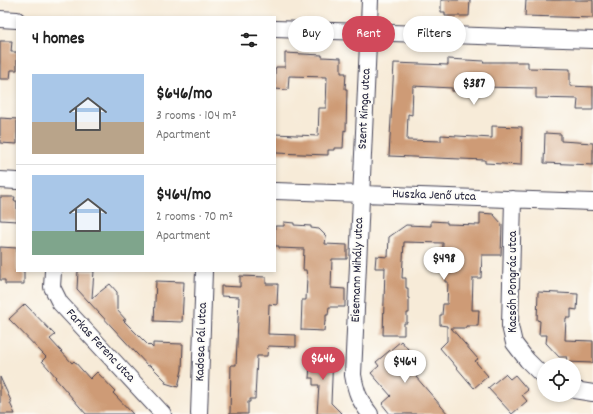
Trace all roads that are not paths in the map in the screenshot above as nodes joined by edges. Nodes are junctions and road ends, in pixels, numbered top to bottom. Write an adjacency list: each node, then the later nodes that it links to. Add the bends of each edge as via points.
1 (370, 0): 2 (street, Szent Kinga utca)
2 (369, 16)
3 (0, 19): 4 (street)
4 (16, 20)
5 (276, 29): 6 (street)
6 (342, 31)
7 (395, 33): 8 (street)
8 (593, 40)
9 (367, 52): 13 (street, Szent Kinga utca)
10 (0, 180): 11 (street)
11 (16, 181)
12 (276, 191): 13 (street, Huszka Jenő utca)
13 (361, 194): 14 (street, Huszka Jenő utca); 23 (street, Eisemann Mihály utca, via 353,375 359,400)
14 (513, 199): 15 (street, Huszka Jenő utca); 18 (street, Kacsóh Pongrác utca, via 510,326 514,343)
15 (593, 202)
16 (53, 272): 21 (street, Farkas Ferenc utca, via 52,287 60,303)
17 (204, 272): 22 (street, Kadosa Pál utca)
18 (537, 370)
19 (581, 391): 20 (street)
20 (593, 393)
21 (163, 414)
22 (199, 414)
23 (370, 414)

